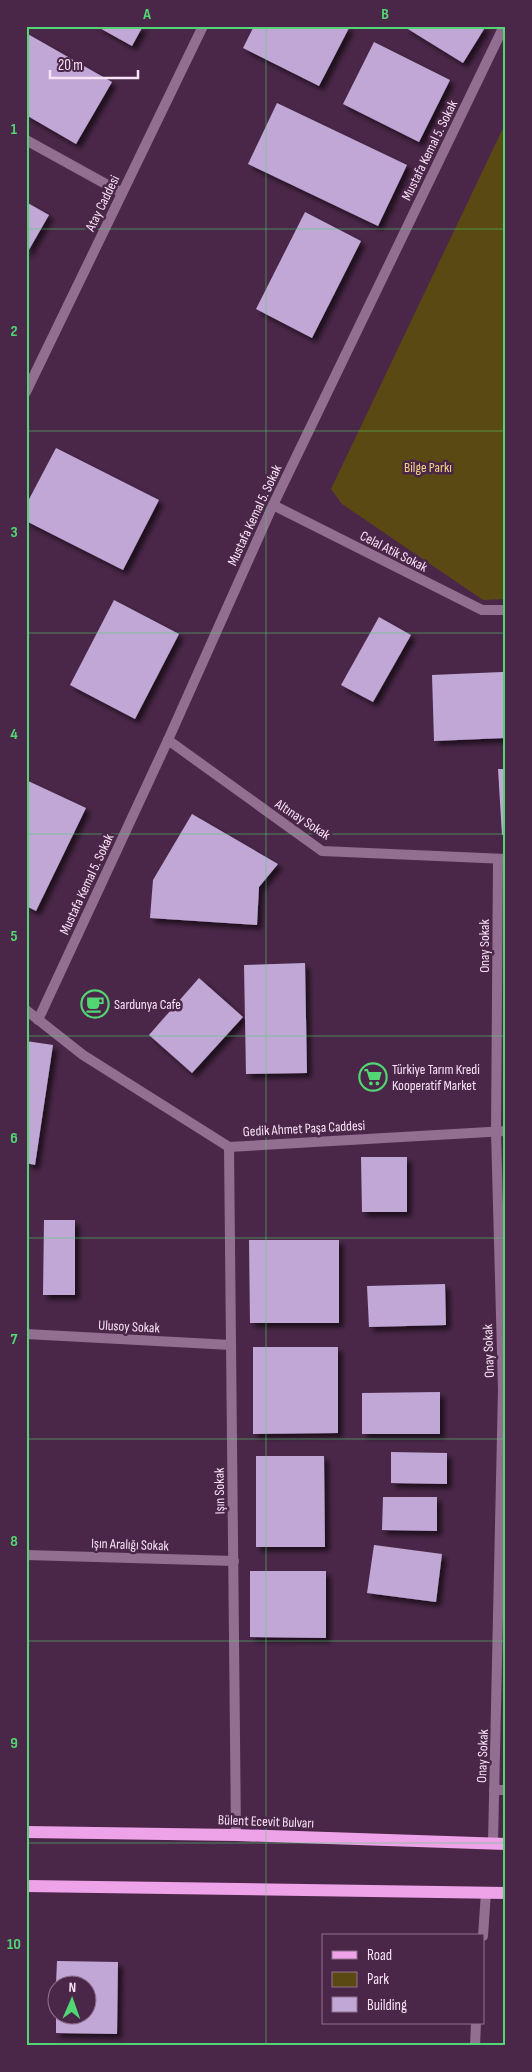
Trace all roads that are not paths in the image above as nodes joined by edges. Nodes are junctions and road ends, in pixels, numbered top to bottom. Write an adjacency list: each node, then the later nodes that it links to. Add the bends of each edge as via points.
1 (203, 26): 4 (street, Atay Caddesi)
2 (504, 26): 6 (street, Mustafa Kemal 5. Sokak)
3 (26, 140): 4 (street)
4 (122, 193): 5 (street, Atay Caddesi)
5 (26, 392)
6 (273, 505): 7 (street, Celal Atik Sokak, via 482,610); 8 (street, Mustafa Kemal 5. Sokak)
7 (506, 610)
8 (168, 740): 9 (street, Altınay Sokak, via 322,850); 11 (street, Mustafa Kemal 5. Sokak)
9 (502, 859): 12 (street, Onay Sokak)
10 (26, 1010): 11 (street, Gedik Ahmet Paşa Caddesi)
11 (38, 1020): 13 (street, Gedik Ahmet Paşa Caddesi, via 83,1055)
12 (501, 1132): 13 (street, Gedik Ahmet Paşa Caddesi); 16 (street, Onay Sokak)
13 (229, 1147): 15 (street, Işın Sokak)
14 (26, 1334): 15 (street, Ulusoy Sokak)
15 (231, 1345): 18 (street, Işın Sokak)
16 (504, 1389): 19 (street, Onay Sokak)
17 (26, 1555): 18 (street, Işın Aralığı Sokak)
18 (234, 1561): 23 (street, Işın Sokak)
19 (503, 1570): 20 (street, Onay Sokak)
20 (494, 1790): 21 (street); 24 (street, Onay Sokak)
21 (506, 1790)
22 (26, 1832): 23 (main road, Bülent Ecevit Bulvarı)
23 (236, 1835): 24 (main road, Bülent Ecevit Bulvarı)
24 (499, 1844)
25 (26, 1886): 26 (main road)
26 (486, 1892): 27 (main road); 28 (street)
27 (506, 1893)
28 (482, 1934)
29 (476, 2024): 30 (street)
30 (474, 2046)

